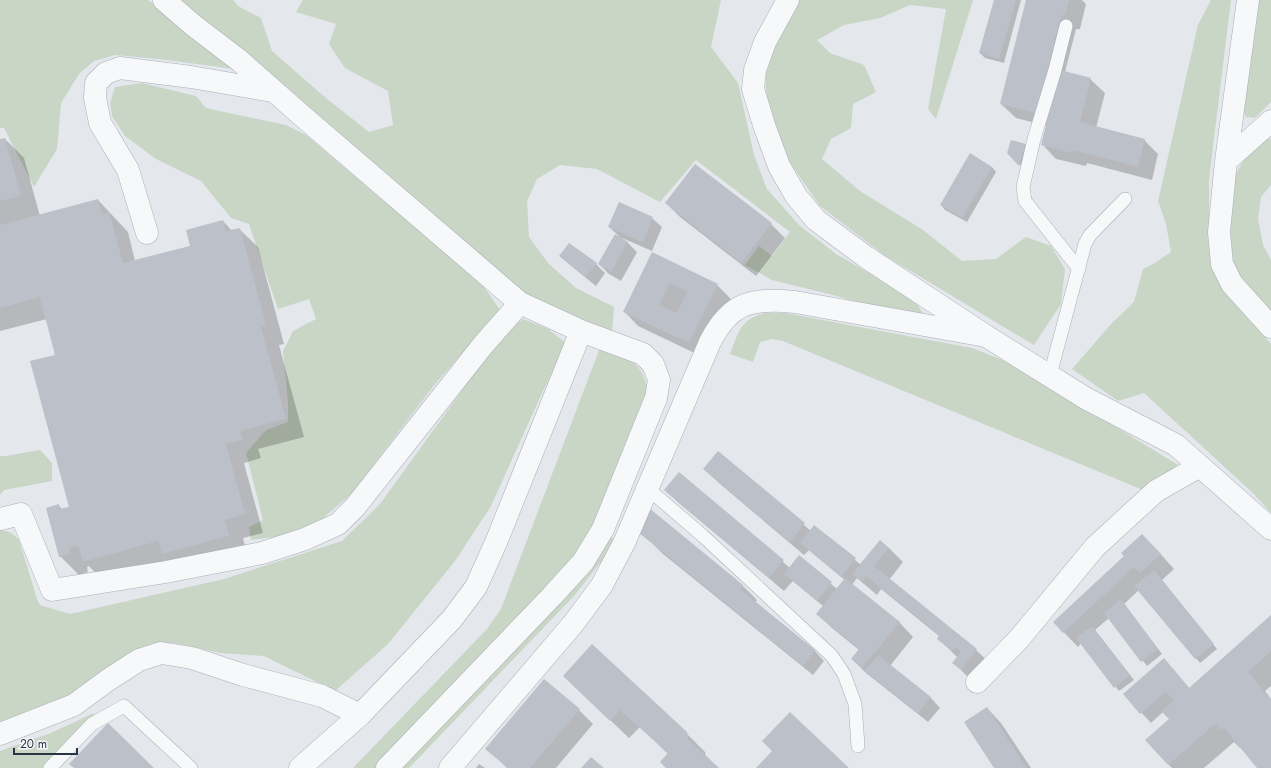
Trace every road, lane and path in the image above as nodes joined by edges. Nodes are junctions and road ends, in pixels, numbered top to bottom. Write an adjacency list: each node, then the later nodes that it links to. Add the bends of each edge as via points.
1 (164, 0): 5 (street)
2 (788, 0): 14 (street, via 765,42 755,70 753,89 779,166 796,196 816,220 866,257)
3 (1248, 0): 7 (street)
4 (1066, 26): 10 (lane, via 1023,187 1025,201)
5 (272, 90): 9 (street, via 120,68 106,73 96,83 94,98 100,123 128,170); 11 (street)
6 (1271, 121): 7 (street)
7 (1226, 161): 12 (street, via 1219,232 1222,264 1232,284)
8 (1125, 199): 10 (lane, via 1090,235)
9 (147, 233)
10 (1079, 269): 15 (lane)
11 (520, 303): 13 (street); 18 (street, via 483,344 356,507 338,524 305,539 262,553 166,572 52,590 21,514)
12 (1271, 327)
13 (582, 331): 21 (street, via 498,540 476,587 452,619); 27 (street, via 643,354 653,364 659,380 656,398 603,529 583,562)
14 (986, 336): 15 (street); 17 (street, via 795,302 758,300 743,306 726,316 713,335)
15 (1050, 375): 16 (street, via 1087,399 1176,445)
16 (1200, 466): 19 (street); 20 (street, via 1156,490 1095,547 1018,640)
17 (647, 488): 23 (lane, via 703,536 832,656 844,674 854,704); 28 (street, via 625,541 602,585 573,624)
18 (0, 519)
19 (1271, 529)
20 (977, 682)
21 (360, 715): 22 (street, via 322,696 242,675 192,658 161,653 139,660 74,705); 26 (street)
22 (0, 734)
23 (858, 746)
24 (50, 768): 25 (lane, via 92,724 124,706)
25 (190, 768)
26 (300, 768)
27 (387, 768)
28 (450, 768)

